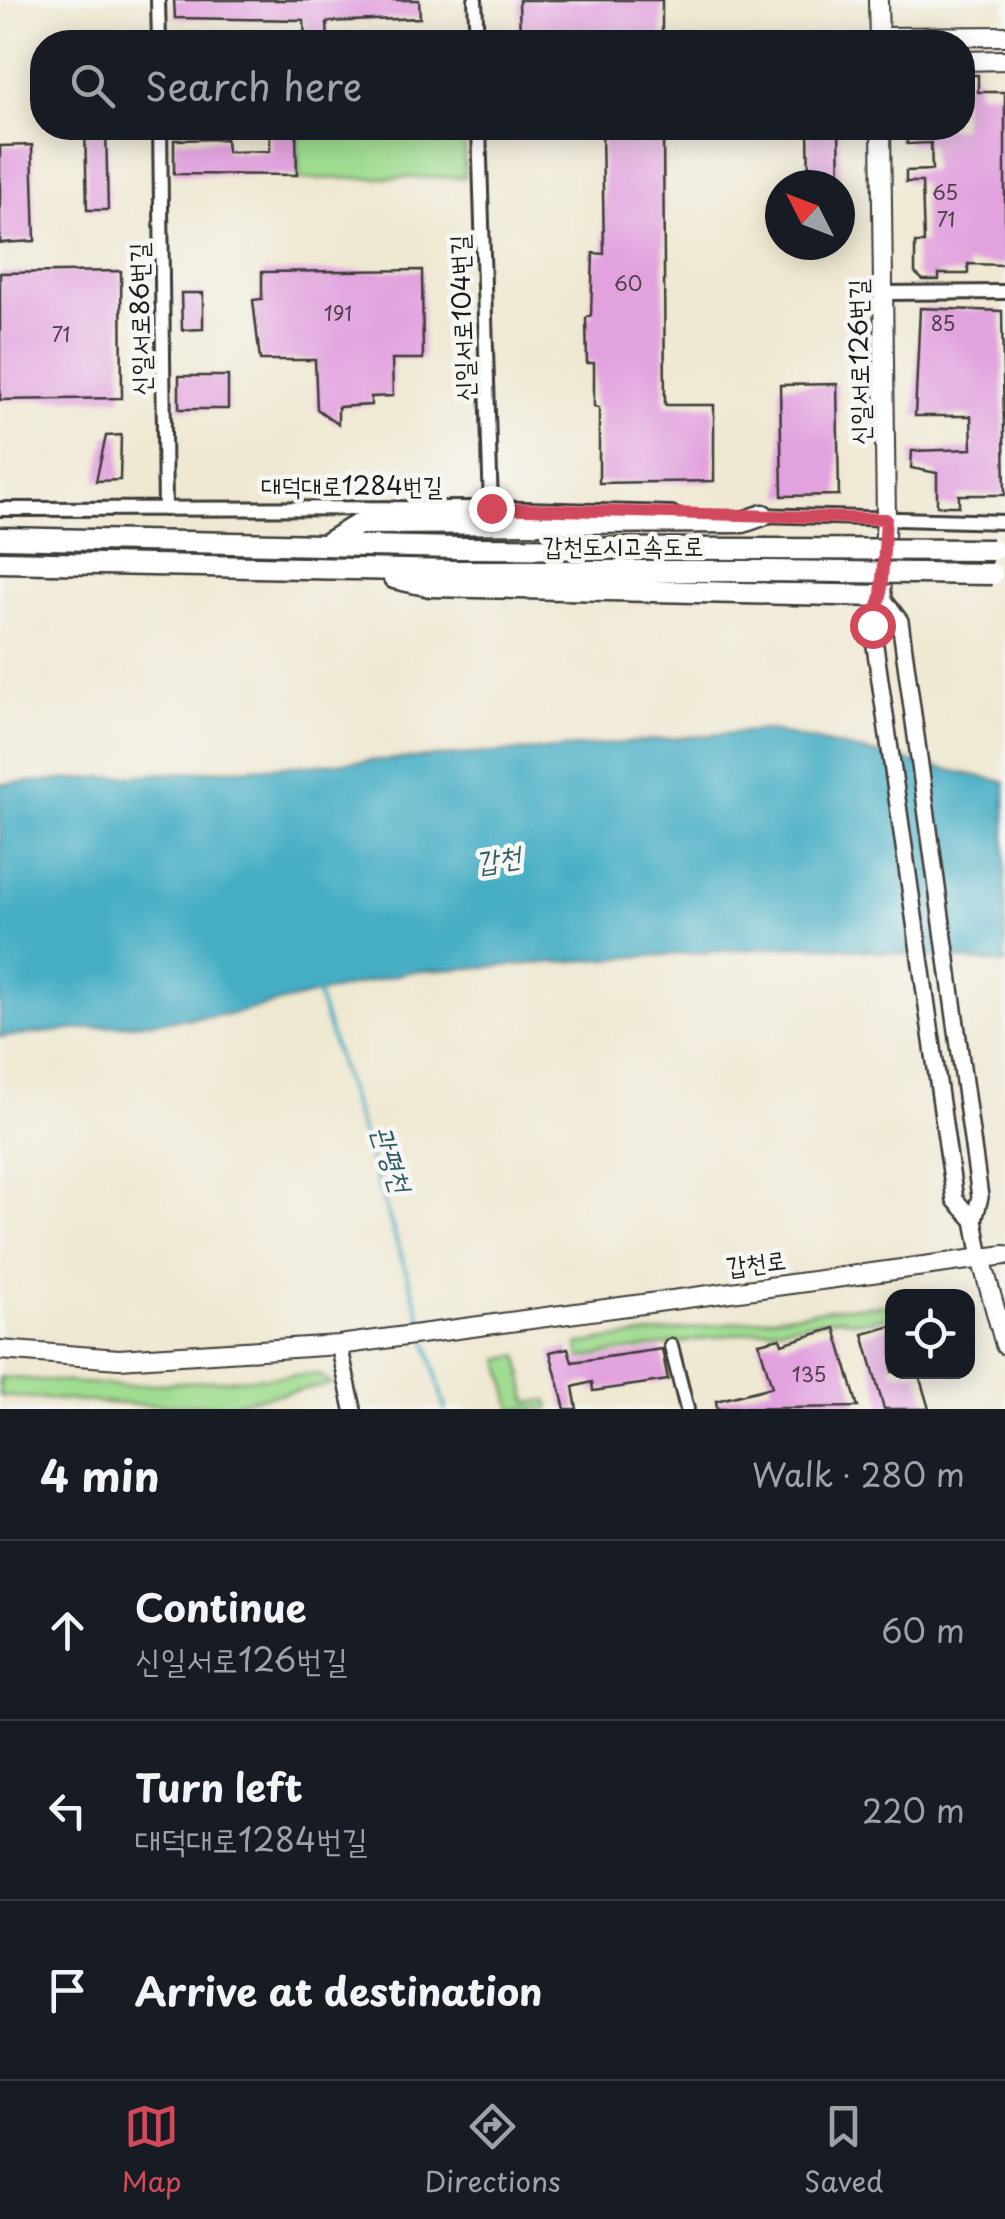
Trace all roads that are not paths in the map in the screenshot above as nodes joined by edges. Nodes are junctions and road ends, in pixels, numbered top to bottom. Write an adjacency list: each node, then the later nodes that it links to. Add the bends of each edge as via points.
1 (158, 0): 4 (street)
2 (476, 0): 5 (street)
3 (878, 0): 6 (main road)
4 (159, 30)
5 (477, 30)
6 (879, 30)
7 (1005, 36): 8 (main road)
8 (975, 37)
9 (975, 60): 10 (main road)
10 (1005, 60)
11 (160, 140): 18 (street, 신일서로86번길)
12 (479, 140): 16 (street, 신일서로104번길)
13 (881, 140): 15 (main road, 신일서로126번길)
14 (1005, 292): 15 (street)
15 (884, 293): 20 (main road, 신일서로126번길)
16 (491, 508): 18 (street, 대덕대로1284번길); 19 (street, 대덕대로1284번길)
17 (0, 509): 18 (street, 대덕대로1284번길)
18 (166, 510)
19 (762, 516): 20 (street, 대덕대로1284번길); 23 (highway, via 743,522 358,524)
20 (886, 519): 21 (street, 대덕대로1284번길); 28 (main road, 신일서로126번길)
21 (1005, 522)
22 (0, 538): 23 (highway, 갑천도시고속도로)
23 (324, 545): 24 (highway, 갑천도시고속도로, bridge)
24 (999, 550)
25 (0, 562): 26 (highway, 갑천도시고속도로)
26 (343, 568): 27 (highway, 갑천도시고속도로, bridge); 28 (highway, via 430,586)
27 (998, 574)
28 (881, 596): 29 (street, via 900,622 980,1197); 29 (street, via 872,625 955,1200)
29 (974, 1220): 31 (street)
30 (1005, 1255): 31 (main road, 갑천로)
31 (980, 1258): 32 (main road, 갑천로); 33 (main road)
32 (348, 1344): 35 (main road, via 119,1359); 36 (street)
33 (1005, 1345)
34 (671, 1346): 37 (street)
35 (0, 1350)
36 (353, 1409)
37 (687, 1409)

